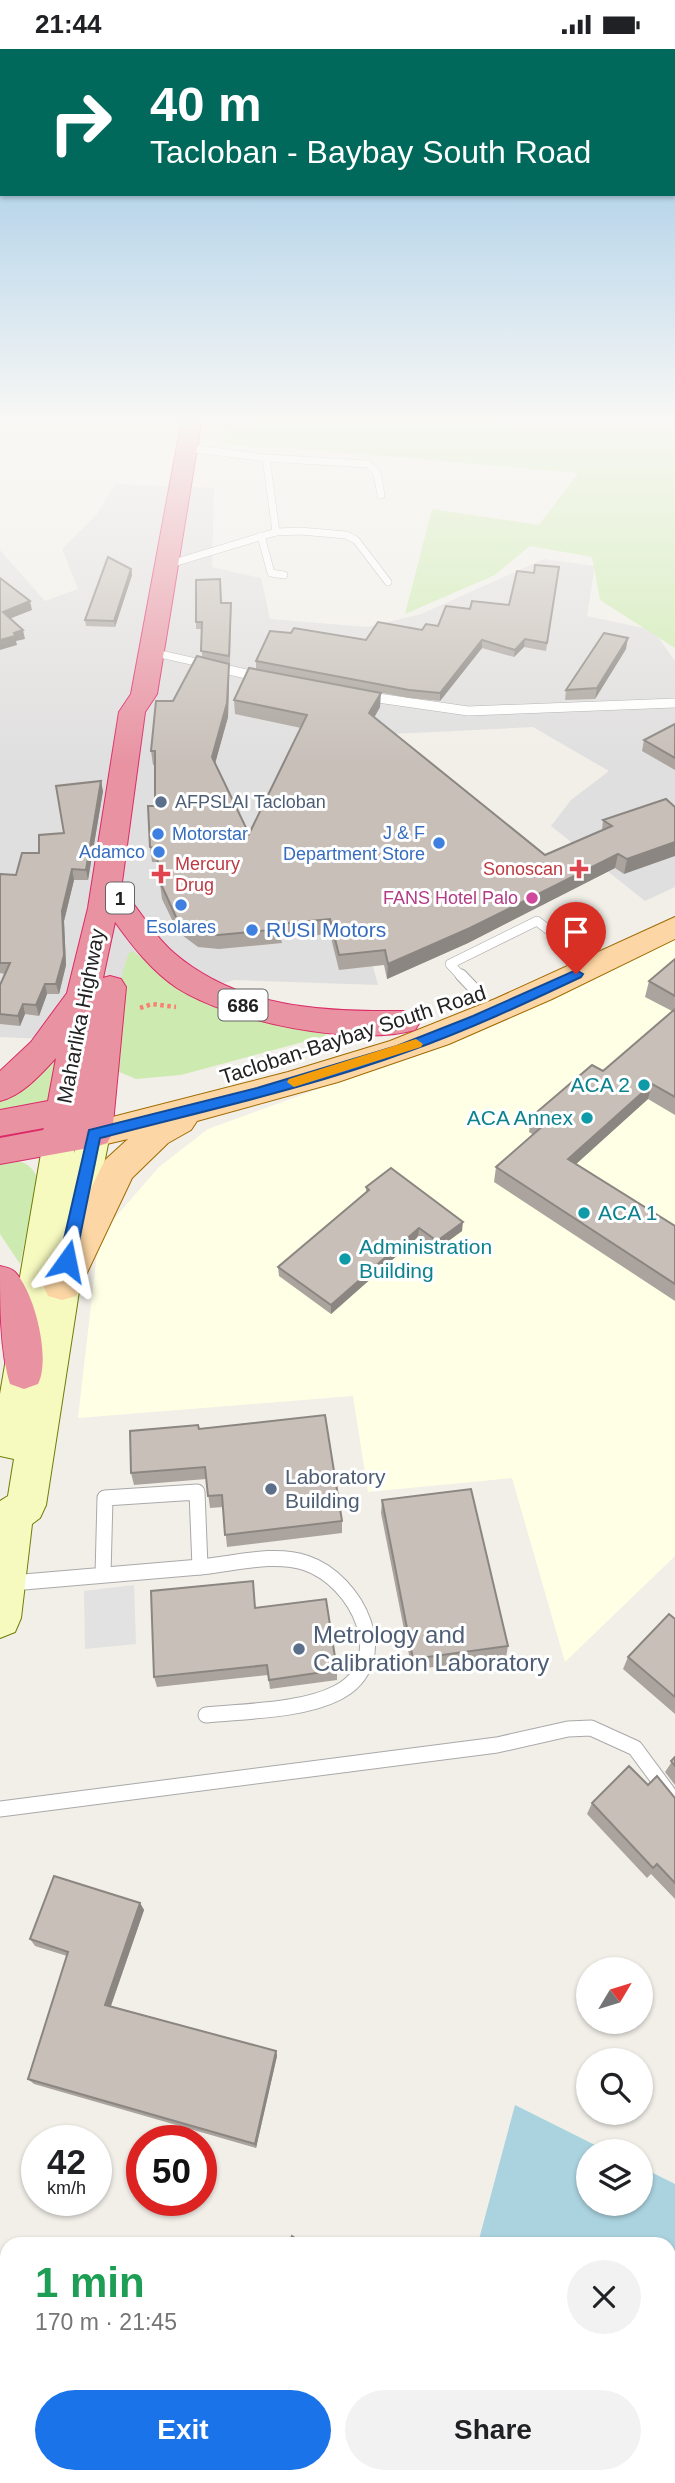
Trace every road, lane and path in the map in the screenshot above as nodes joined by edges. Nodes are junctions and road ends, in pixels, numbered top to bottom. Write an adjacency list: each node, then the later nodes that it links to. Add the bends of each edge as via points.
1 (172, 538): 5 (highway, Maharlika Highway / 1)
2 (256, 538): 5 (lane)
3 (261, 538): 6 (lane, via 271,573)
4 (351, 538): 7 (lane)
5 (167, 565): 8 (highway, Maharlika Highway / 1)
6 (284, 575)
7 (388, 582)
8 (151, 652): 9 (lane); 10 (highway, Maharlika Highway / 1)
9 (272, 679)
10 (144, 694): 14 (highway, Maharlika Highway / 1, via 149,712); 17 (highway, Maharlika Highway / 1, via 132,712 103,908)
11 (353, 695): 12 (lane, via 468,711)
12 (675, 703)
13 (675, 901): 16 (main road, Tacloban-Baybay South Road / 686)
14 (119, 906): 21 (highway, 686, via 165,963 236,1004 359,1024); 24 (highway, Maharlika Highway / 1)
15 (675, 927): 23 (main road, Tacloban-Baybay South Road, via 435,1037)
16 (576, 951): 18 (main road, Tacloban-Baybay South Road / 686); 18 (lane, via 537,921 450,964)
17 (85, 985): 22 (highway, 1, via 57,1036); 26 (highway, Maharlika Highway / 1)
18 (480, 995): 21 (main road, Tacloban-Baybay South Road / 686)
19 (180, 1007): 20 (path, via 152,1004 140,1008)
20 (134, 1017)
21 (403, 1022): 24 (main road, Tacloban-Baybay South Road / 686)
22 (0, 1089)
23 (209, 1105): 24 (main road); 29 (main road, via 155,1133 118,1170)
24 (95, 1119): 26 (highway); 29 (main road)
25 (0, 1123): 26 (highway, Maharlika Highway)
26 (61, 1128): 27 (highway); 30 (main road)
27 (0, 1151)
28 (0, 1281): 30 (highway, via 15,1302)
29 (62, 1285): 32 (main road, via 26,1505)
30 (24, 1372): 31 (main road)
31 (6, 1438): 32 (main road, via 1,1503)
32 (13, 1515): 35 (main road)
33 (200, 1567): 34 (lane); 34 (lane, via 197,1492 105,1498); 36 (lane, via 285,1560 322,1569 349,1592 367,1631 363,1668 353,1684 336,1694)
34 (103, 1574): 35 (lane)
35 (3, 1601)
36 (206, 1715)
37 (675, 1802): 38 (lane, via 635,1748 592,1728 497,1745)
38 (0, 1809)

